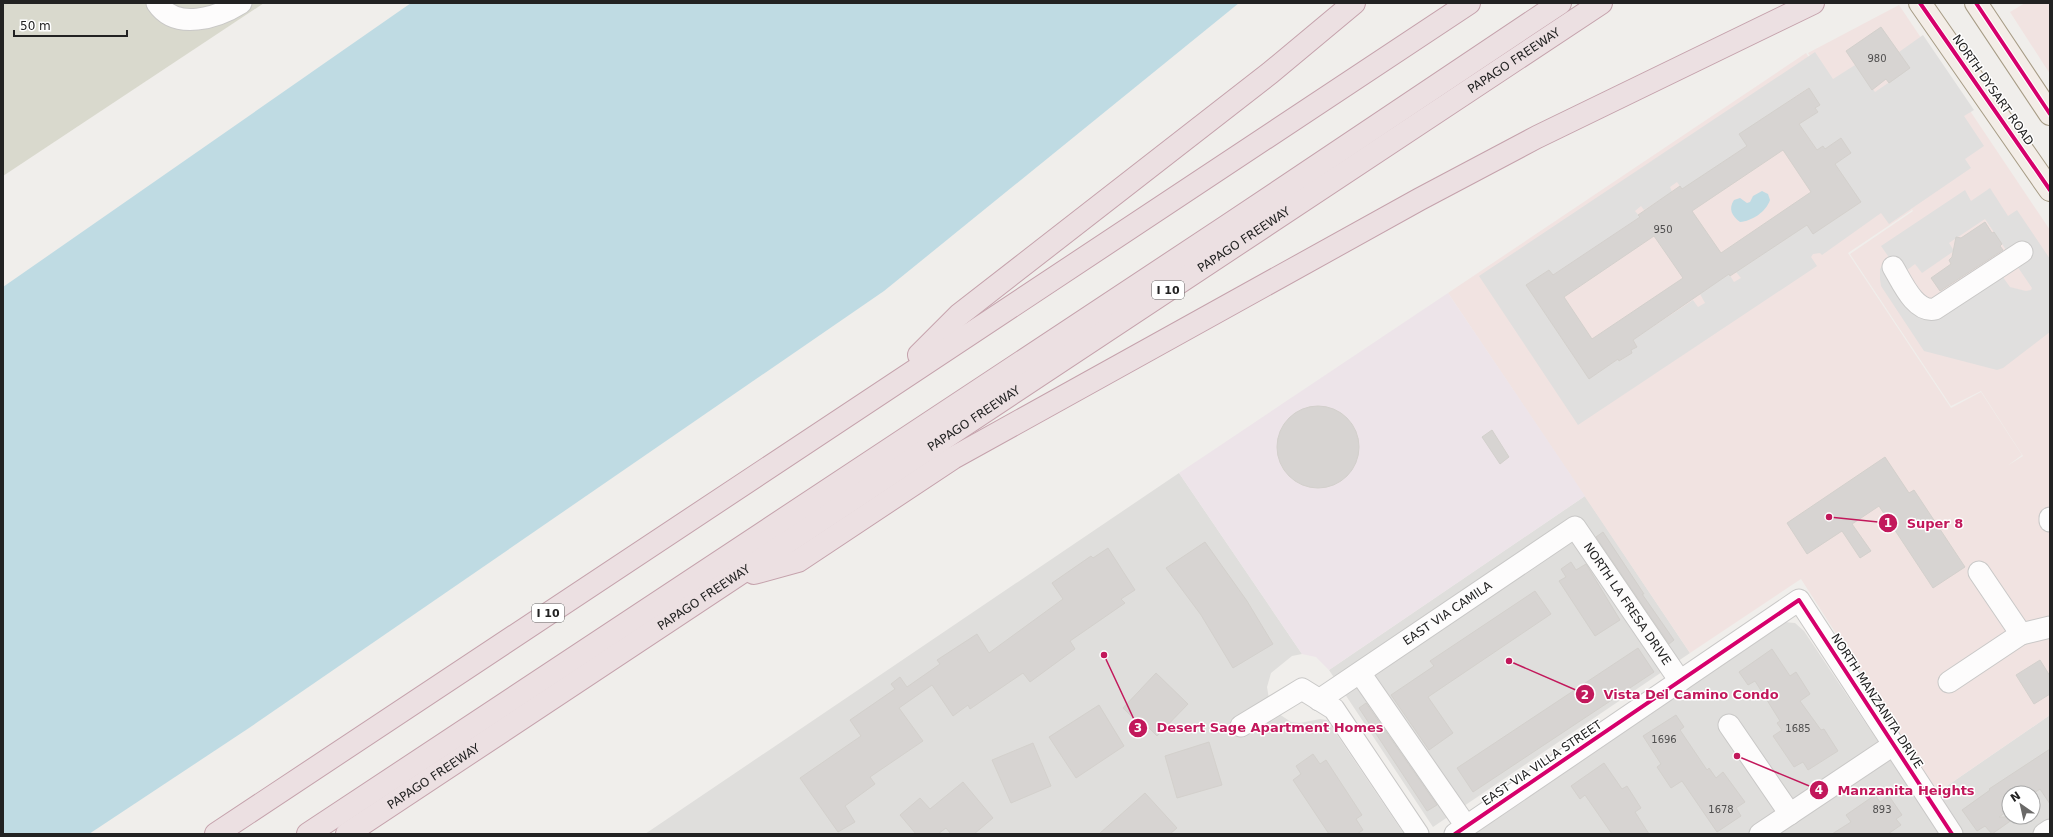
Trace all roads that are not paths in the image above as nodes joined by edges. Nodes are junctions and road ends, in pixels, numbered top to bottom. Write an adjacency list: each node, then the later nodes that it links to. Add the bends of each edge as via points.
1 (157, 3): 2 (street, via 160,8 175,16 192,20 206,18)
2 (241, 3)
3 (1354, 3): 15 (highway, via 1227,108 959,315)
4 (1469, 3): 15 (highway, I 10)
5 (1560, 3): 35 (highway)
6 (1601, 3): 20 (highway, PAPAGO FREEWAY / I 10)
7 (1813, 3): 20 (highway, via 1537,137 1420,199 953,458 798,561)
8 (1920, 3): 11 (main road, NORTH DYSART ROAD)
9 (1976, 3): 10 (main road)
10 (2050, 114)
11 (2042, 163): 12 (main road, NORTH DYSART ROAD)
12 (2050, 190)
13 (2022, 252): 14 (street, via 1930,310 1922,308 1916,302)
14 (1899, 263)
15 (879, 393): 34 (highway, I 10)
16 (2050, 518): 17 (street)
17 (2050, 522)
18 (1575, 527): 24 (street, EAST VIA CAMILA); 25 (street, NORTH LA FRESA DRIVE)
19 (1979, 572): 23 (street)
20 (735, 578): 36 (highway, PAPAGO FREEWAY / I 10)
21 (1799, 600): 25 (street, EAST VIA VILLA STREET); 30 (street, NORTH MANZANITA DRIVE)
22 (2050, 627): 23 (street)
23 (2021, 634): 26 (street)
24 (1360, 673): 27 (street, EAST VIA CAMILA); 32 (street)
25 (1680, 681): 32 (street, EAST VIA VILLA STREET)
26 (1949, 682)
27 (1319, 700): 29 (street, via 1302,689); 37 (street, via 1334,709)
28 (1729, 724): 31 (street)
29 (1241, 726)
30 (1893, 745): 31 (street); 39 (street, NORTH MANZANITA DRIVE)
31 (1790, 814): 38 (street)
32 (1460, 830)
33 (2050, 830): 40 (street)
34 (216, 834)
35 (308, 834)
36 (347, 834)
37 (1418, 834)
38 (1760, 834)
39 (1952, 834)
40 (2044, 834)

